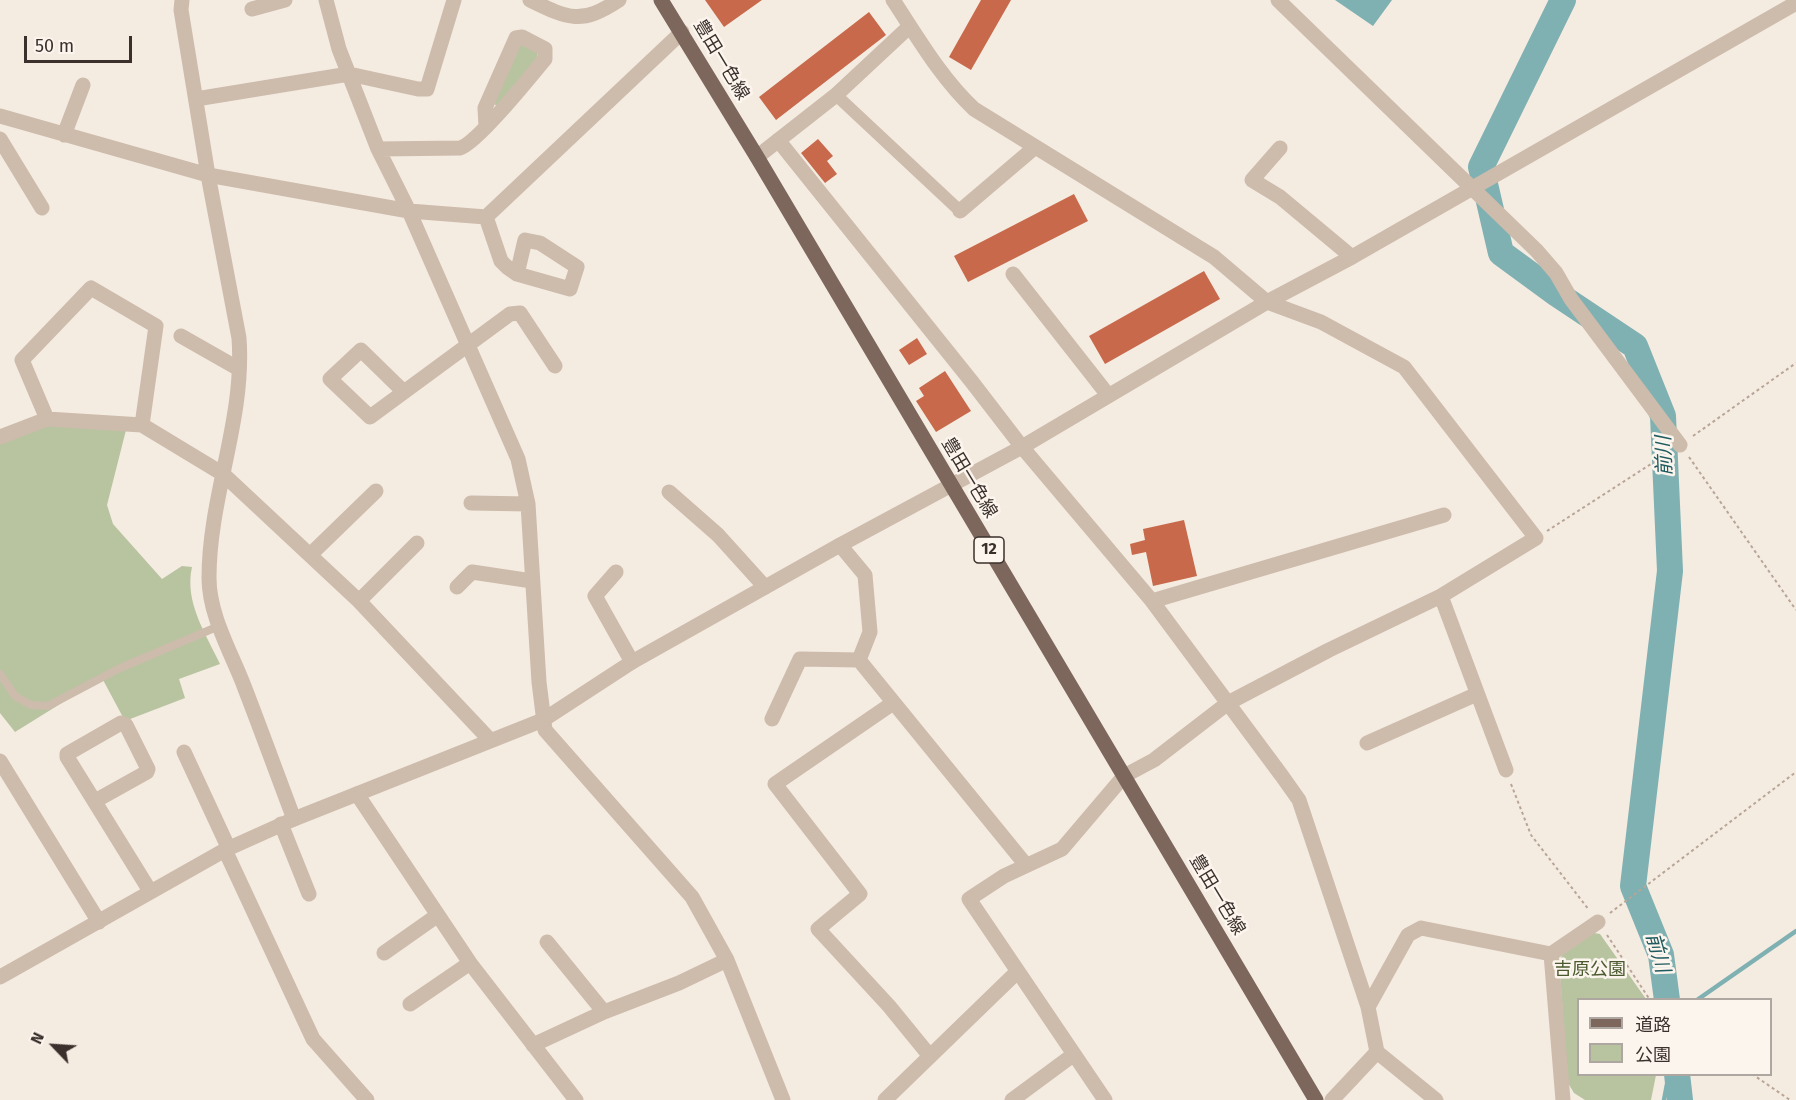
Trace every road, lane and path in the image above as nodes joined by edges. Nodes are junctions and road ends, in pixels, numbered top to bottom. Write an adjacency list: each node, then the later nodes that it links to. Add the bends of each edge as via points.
1 (182, 0): 17 (street, via 180,10)
2 (285, 0): 11 (street)
3 (326, 0): 14 (street)
4 (454, 0): 14 (street, via 427,88)
5 (530, 0): 6 (street, via 567,16 582,17 598,13)
6 (619, 0)
7 (661, 0): 13 (main road, 豊田一色線 / 12)
8 (893, 0): 12 (street)
9 (1278, 0): 28 (street)
10 (1796, 3): 28 (street)
11 (252, 9)
12 (910, 26): 16 (street); 24 (street, via 958,94)
13 (682, 32): 26 (main road, 豊田一色線 / 12); 32 (street)
14 (349, 74): 17 (street); 23 (street)
15 (83, 85): 20 (street)
16 (836, 95): 22 (street); 31 (street)
17 (196, 99): 27 (street)
18 (0, 116): 20 (street)
19 (486, 126): 19 (street, via 546,59 545,49 522,37 516,38 485,108); 23 (street, via 466,147)
20 (64, 135): 27 (street)
21 (0, 139): 29 (street)
22 (778, 140): 26 (street); 48 (street)
23 (378, 148): 30 (street)
24 (1034, 148): 31 (street); 36 (street, via 1214,257)
25 (1280, 148): 33 (street, via 1251,180 1280,197)
26 (757, 157): 50 (main road, 豊田一色線 / 12)
27 (208, 175): 30 (street); 41 (street, via 239,338)
28 (1473, 188): 33 (street); 47 (street, via 1556,273 1571,299)
29 (42, 208)
30 (409, 211): 32 (street); 38 (street)
31 (960, 212)
32 (486, 217): 34 (street, via 501,261)
33 (1352, 257): 36 (street)
34 (517, 274)
35 (1013, 274): 43 (street)
36 (1267, 302): 43 (street); 56 (street, via 1321,322 1404,367)
37 (181, 336): 41 (street)
38 (467, 344): 40 (street, via 510,314 520,314); 42 (street); 54 (street, via 518,459)
39 (1796, 363): 47 (path)
40 (555, 366)
41 (239, 369): 49 (street, via 236,413)
42 (404, 392): 42 (street, via 370,417 330,379 361,350)
43 (1108, 395): 48 (street)
44 (47, 420): 45 (street); 45 (street, via 22,360 91,288 156,326); 46 (street)
45 (142, 425): 49 (street)
46 (0, 437)
47 (1680, 445): 56 (path); 67 (path)
48 (1022, 447): 50 (street); 65 (street)
49 (223, 474): 59 (street); 68 (street, via 209,578)
50 (951, 487): 58 (street); 83 (main road, 豊田一色線 / 12)
51 (376, 490): 59 (street)
52 (669, 492): 63 (street, via 718,535)
53 (471, 503): 54 (street)
54 (528, 504): 61 (street)
55 (1444, 515): 65 (street)
56 (1536, 538): 64 (street)
57 (417, 543): 66 (street)
58 (840, 544): 63 (street); 69 (street, via 865,575 870,632)
59 (310, 555): 66 (street)
60 (616, 572): 70 (street, via 595,596)
61 (532, 581): 62 (street, via 472,572); 76 (street)
62 (457, 587)
63 (765, 587): 70 (street)
64 (1441, 597): 72 (street); 73 (street)
65 (1152, 600): 73 (street)
66 (359, 601): 77 (street)
67 (1796, 610)
68 (219, 626): 71 (lane, via 118,669 48,706 31,705 15,696); 86 (street)
69 (859, 660): 74 (street); 75 (street, via 800,658)
70 (632, 662): 76 (street)
71 (0, 674)
72 (1477, 694): 78 (street); 81 (street)
73 (1228, 703): 83 (street, via 1154,760); 103 (street, via 1299,800)
74 (893, 704): 88 (street); 107 (street, via 775,784 860,894 818,930)
75 (772, 719)
76 (543, 720): 77 (street); 97 (street, via 545,730 692,897)
77 (490, 740): 84 (street)
78 (1367, 743)
79 (184, 752): 87 (street)
80 (0, 761): 92 (street)
81 (1506, 770): 93 (path, via 1531,835)
82 (1796, 772): 93 (path)
83 (1124, 776): 88 (street, via 1062,849); 117 (main road, 豊田一色線 / 12)
84 (357, 794): 86 (street); 91 (street)
85 (95, 801): 85 (street, via 67,754 121,723 126,725 148,769); 89 (street)
86 (287, 821): 87 (street); 90 (street)
87 (227, 850): 89 (street); 112 (street, via 313,1039)
88 (1026, 865): 99 (street, via 969,899)
89 (150, 891): 92 (street)
90 (309, 894)
91 (438, 915): 95 (street); 98 (street)
92 (99, 922): 100 (street)
93 (1598, 922): 96 (street); 101 (path)
94 (547, 942): 104 (street)
95 (384, 953)
96 (1551, 954): 103 (street, via 1421,928 1408,935); 111 (street)
97 (727, 960): 104 (street); 114 (street)
98 (470, 963): 102 (street); 105 (street)
99 (1017, 972): 107 (street); 108 (street)
100 (0, 977)
101 (1649, 998)
102 (410, 1004)
103 (1368, 1007): 106 (street)
104 (604, 1012): 105 (street)
105 (533, 1045): 113 (street)
106 (1377, 1052): 118 (street); 119 (street)
107 (929, 1055): 115 (street)
108 (1073, 1055): 110 (street); 116 (street)
109 (1755, 1076): 120 (path)
110 (1102, 1099)
111 (1565, 1099)
112 (367, 1100)
113 (576, 1100)
114 (783, 1100)
115 (885, 1100)
116 (1012, 1100)
117 (1316, 1100)
118 (1332, 1100)
119 (1436, 1100)
120 (1790, 1100)

